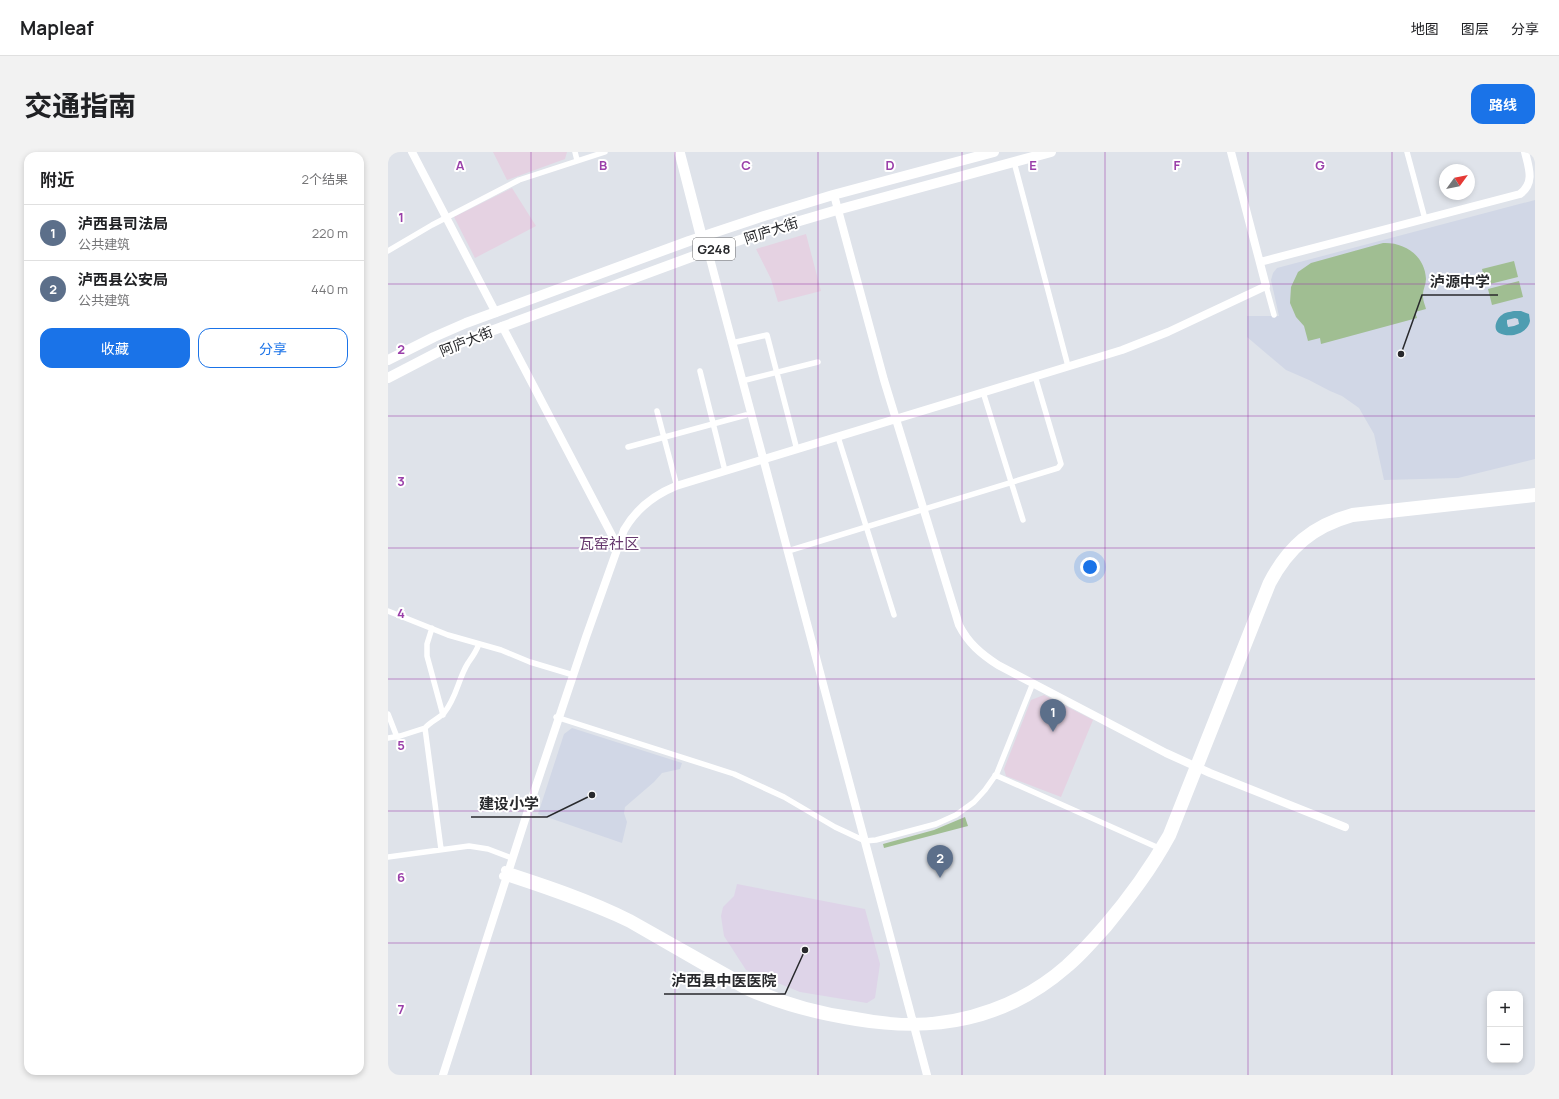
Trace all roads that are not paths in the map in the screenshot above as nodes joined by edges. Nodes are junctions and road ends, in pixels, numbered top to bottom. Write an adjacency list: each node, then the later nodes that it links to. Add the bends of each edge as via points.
1 (412, 152): 15 (main road)
2 (575, 152): 11 (street)
3 (605, 152): 11 (street)
4 (676, 152): 17 (street)
5 (682, 152): 17 (street)
6 (994, 152): 13 (highway, 阿庐大街 / G248)
7 (1051, 152): 12 (highway, 阿庐大街 / G248)
8 (1231, 152): 20 (main road)
9 (1407, 152): 16 (street)
10 (1524, 152): 16 (main road, via 1531,177 1529,185 1520,194)
11 (577, 160): 15 (street, via 519,180)
12 (1014, 162): 14 (highway, 阿庐大街 / G248); 28 (street)
13 (834, 195): 14 (main road); 17 (highway, 阿庐大街 / G248)
14 (838, 210): 19 (highway, 阿庐大街 / G248); 37 (main road)
15 (446, 218): 18 (street); 22 (main road)
16 (1425, 219): 20 (main road)
17 (701, 237): 22 (highway, G248)
18 (388, 251)
19 (705, 252): 24 (highway, 阿庐大街 / G248); 25 (main road); 36 (main road)
20 (1260, 262): 21 (main road)
21 (1266, 284): 23 (street); 28 (main road, via 1154,333)
22 (496, 313): 26 (highway, G248, via 434,337)
23 (1274, 315)
24 (502, 326): 32 (highway, 阿庐大街 / G248, via 440,351); 52 (main road)
25 (732, 343): 30 (street, via 767,335); 33 (main road)
26 (388, 360)
27 (818, 362): 30 (street)
28 (1068, 364): 31 (main road); 37 (main road)
29 (700, 371): 38 (street)
30 (777, 373): 33 (street); 42 (street)
31 (1035, 376): 34 (main road); 46 (street, via 1060,466)
32 (388, 378)
33 (742, 381): 43 (main road)
34 (983, 392): 37 (main road); 46 (street)
35 (657, 411): 40 (street)
36 (746, 415): 38 (street); 43 (main road)
37 (895, 417): 39 (main road); 42 (main road); 49 (main road)
38 (713, 424): 40 (street); 44 (street)
39 (838, 436): 43 (main road); 51 (street)
40 (664, 437): 41 (street); 45 (street)
41 (628, 446)
42 (796, 446): 43 (main road)
43 (760, 458): 44 (main road); 53 (main road); 62 (main road, via 669,489 650,500 632,517 624,530); 69 (main road)
44 (724, 467): 45 (main road)
45 (676, 482): 52 (main road, via 654,493 635,509 625,522)
46 (1012, 483): 49 (street); 50 (street)
47 (1535, 492): 66 (main road, via 1352,512 1323,522 1300,538 1281,559 1267,582)
48 (1535, 498): 66 (main road, via 1358,517 1326,528 1304,542 1286,562 1272,584)
49 (923, 510): 51 (street); 59 (main road, via 962,631 986,657)
50 (1023, 520)
51 (867, 527): 53 (street); 55 (street)
52 (616, 543): 58 (main road)
53 (788, 551): 69 (main road)
54 (388, 611): 56 (street)
55 (894, 615)
56 (432, 628): 57 (street); 61 (street, via 427,644 427,656)
57 (479, 644): 58 (street); 61 (street, via 476,653 468,662 454,699)
58 (570, 674): 62 (main road)
59 (1033, 683): 66 (main road); 67 (street)
60 (388, 714): 64 (street)
61 (442, 714): 63 (street)
62 (557, 717): 69 (street, via 734,774 784,797 835,827); 73 (main road); 74 (main road)
63 (425, 728): 64 (street); 70 (street)
64 (397, 737): 65 (street)
65 (388, 738)
66 (1196, 767): 68 (main road); 71 (main road, via 1166,834)
67 (995, 775): 69 (street, via 974,802 949,819 876,840); 71 (street)
68 (1345, 827)
69 (862, 839): 75 (main road)
70 (441, 849): 72 (street); 73 (street, via 469,846 488,849)
71 (1162, 849): 75 (main road, via 1132,890 1084,946 1040,984 1017,997 979,1012)
72 (388, 857)
73 (509, 857): 74 (main road)
74 (506, 873): 75 (main road, via 572,892 619,912 749,985 785,1001); 76 (main road); 77 (main road)
75 (911, 1025): 78 (main road); 79 (main road)
76 (439, 1075)
77 (443, 1075)
78 (922, 1075)
79 (928, 1075)

